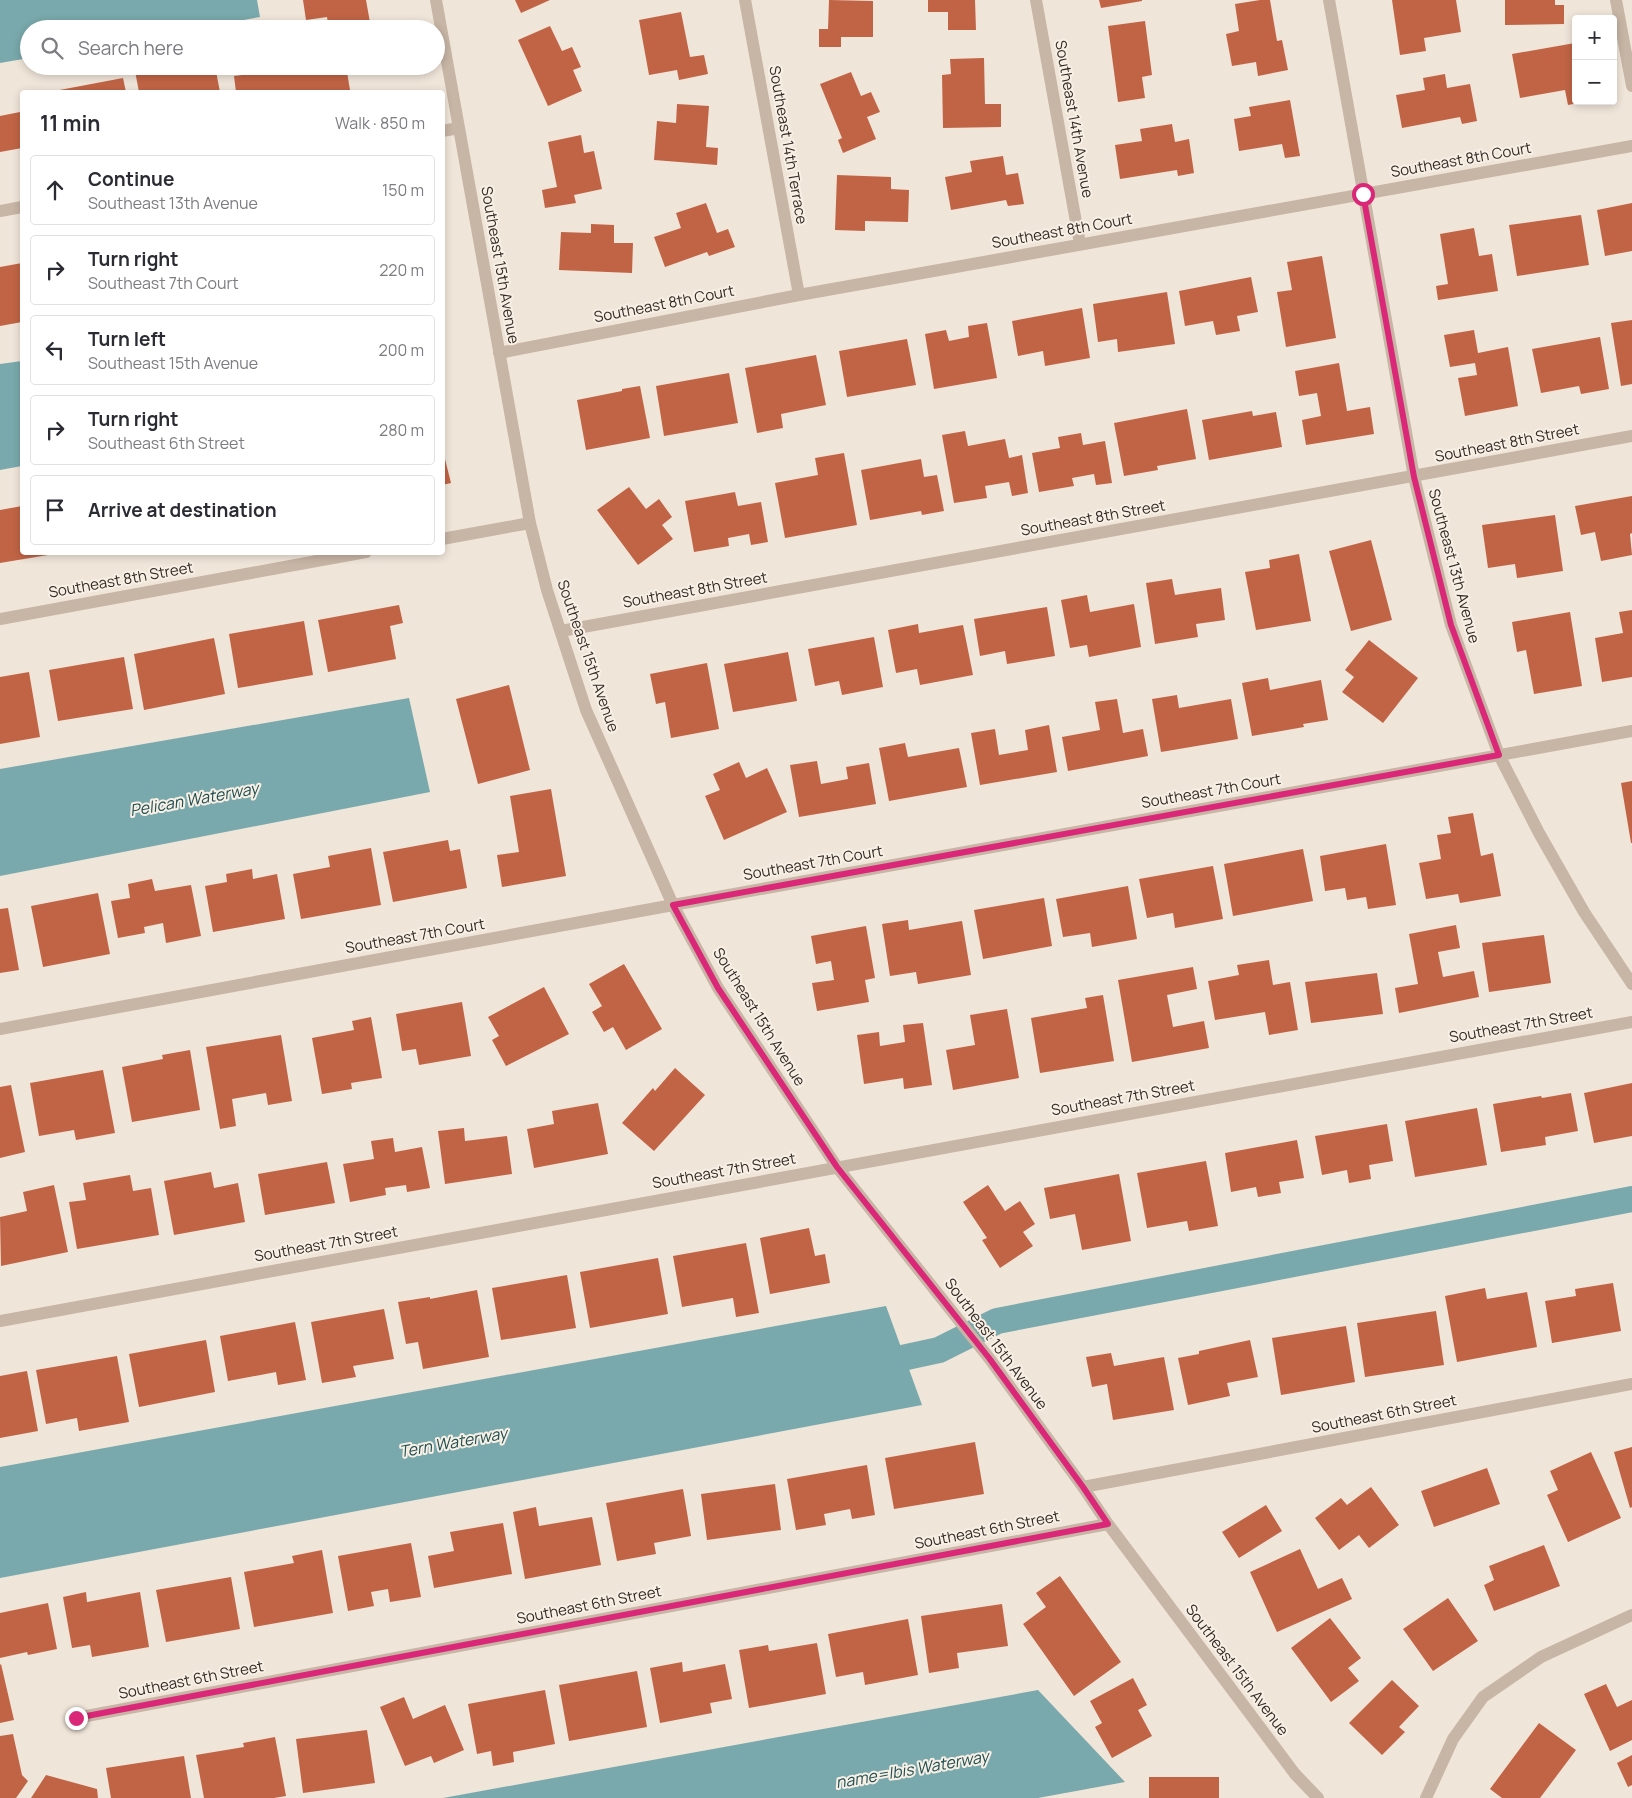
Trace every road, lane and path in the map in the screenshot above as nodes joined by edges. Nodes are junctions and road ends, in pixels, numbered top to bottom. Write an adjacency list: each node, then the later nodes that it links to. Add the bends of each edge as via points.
1 (436, 0): 6 (street, Southeast 15th Avenue)
2 (745, 0): 16 (street, Southeast 14th Terrace)
3 (1036, 0): 15 (street, Southeast 14th Avenue)
4 (1329, 0): 12 (street, Southeast 13th Avenue)
5 (1616, 0): 8 (street)
6 (440, 20)
7 (445, 50): 9 (street, Southeast 15th Avenue)
8 (1632, 86)
9 (459, 128): 10 (street); 17 (street, Southeast 15th Avenue)
10 (445, 131)
11 (1632, 146): 12 (street, Southeast 8th Court)
12 (1363, 194): 15 (street, Southeast 8th Court); 19 (street, Southeast 13th Avenue)
13 (20, 207): 14 (street)
14 (0, 211)
15 (1080, 244): 16 (street, Southeast 8th Court)
16 (799, 295): 17 (street, Southeast 8th Court)
17 (499, 352): 20 (street, Southeast 15th Avenue)
18 (1632, 436): 19 (street, Southeast 8th Street)
19 (1414, 477): 24 (street, Southeast 8th Street); 26 (street, Southeast 13th Avenue, via 1451,625)
20 (530, 523): 21 (street); 24 (street, Southeast 15th Avenue)
21 (445, 538)
22 (350, 555): 23 (street, Southeast 8th Street)
23 (0, 619)
24 (561, 631): 27 (street, Southeast 15th Avenue, via 586,710)
25 (1632, 730): 26 (street, Southeast 7th Court)
26 (1499, 755): 27 (street, Southeast 7th Court); 28 (street, Southeast 13th Avenue, via 1584,912)
27 (673, 905): 30 (street, Southeast 7th Court); 31 (street, Southeast 15th Avenue, via 718,988)
28 (1632, 984)
29 (1632, 1022): 31 (street, Southeast 7th Street)
30 (0, 1029)
31 (837, 1167): 32 (street, Southeast 7th Street); 34 (street, Southeast 15th Avenue, via 989,1358)
32 (0, 1320)
33 (1632, 1384): 34 (street, Southeast 6th Street)
34 (1083, 1487): 35 (street, Southeast 15th Avenue)
35 (1108, 1524): 37 (street, Southeast 6th Street); 38 (street, Southeast 15th Avenue, via 1294,1774)
36 (1632, 1615): 39 (street, via 1542,1657 1483,1697 1453,1739)
37 (76, 1718)
38 (1318, 1798)
39 (1426, 1798)

